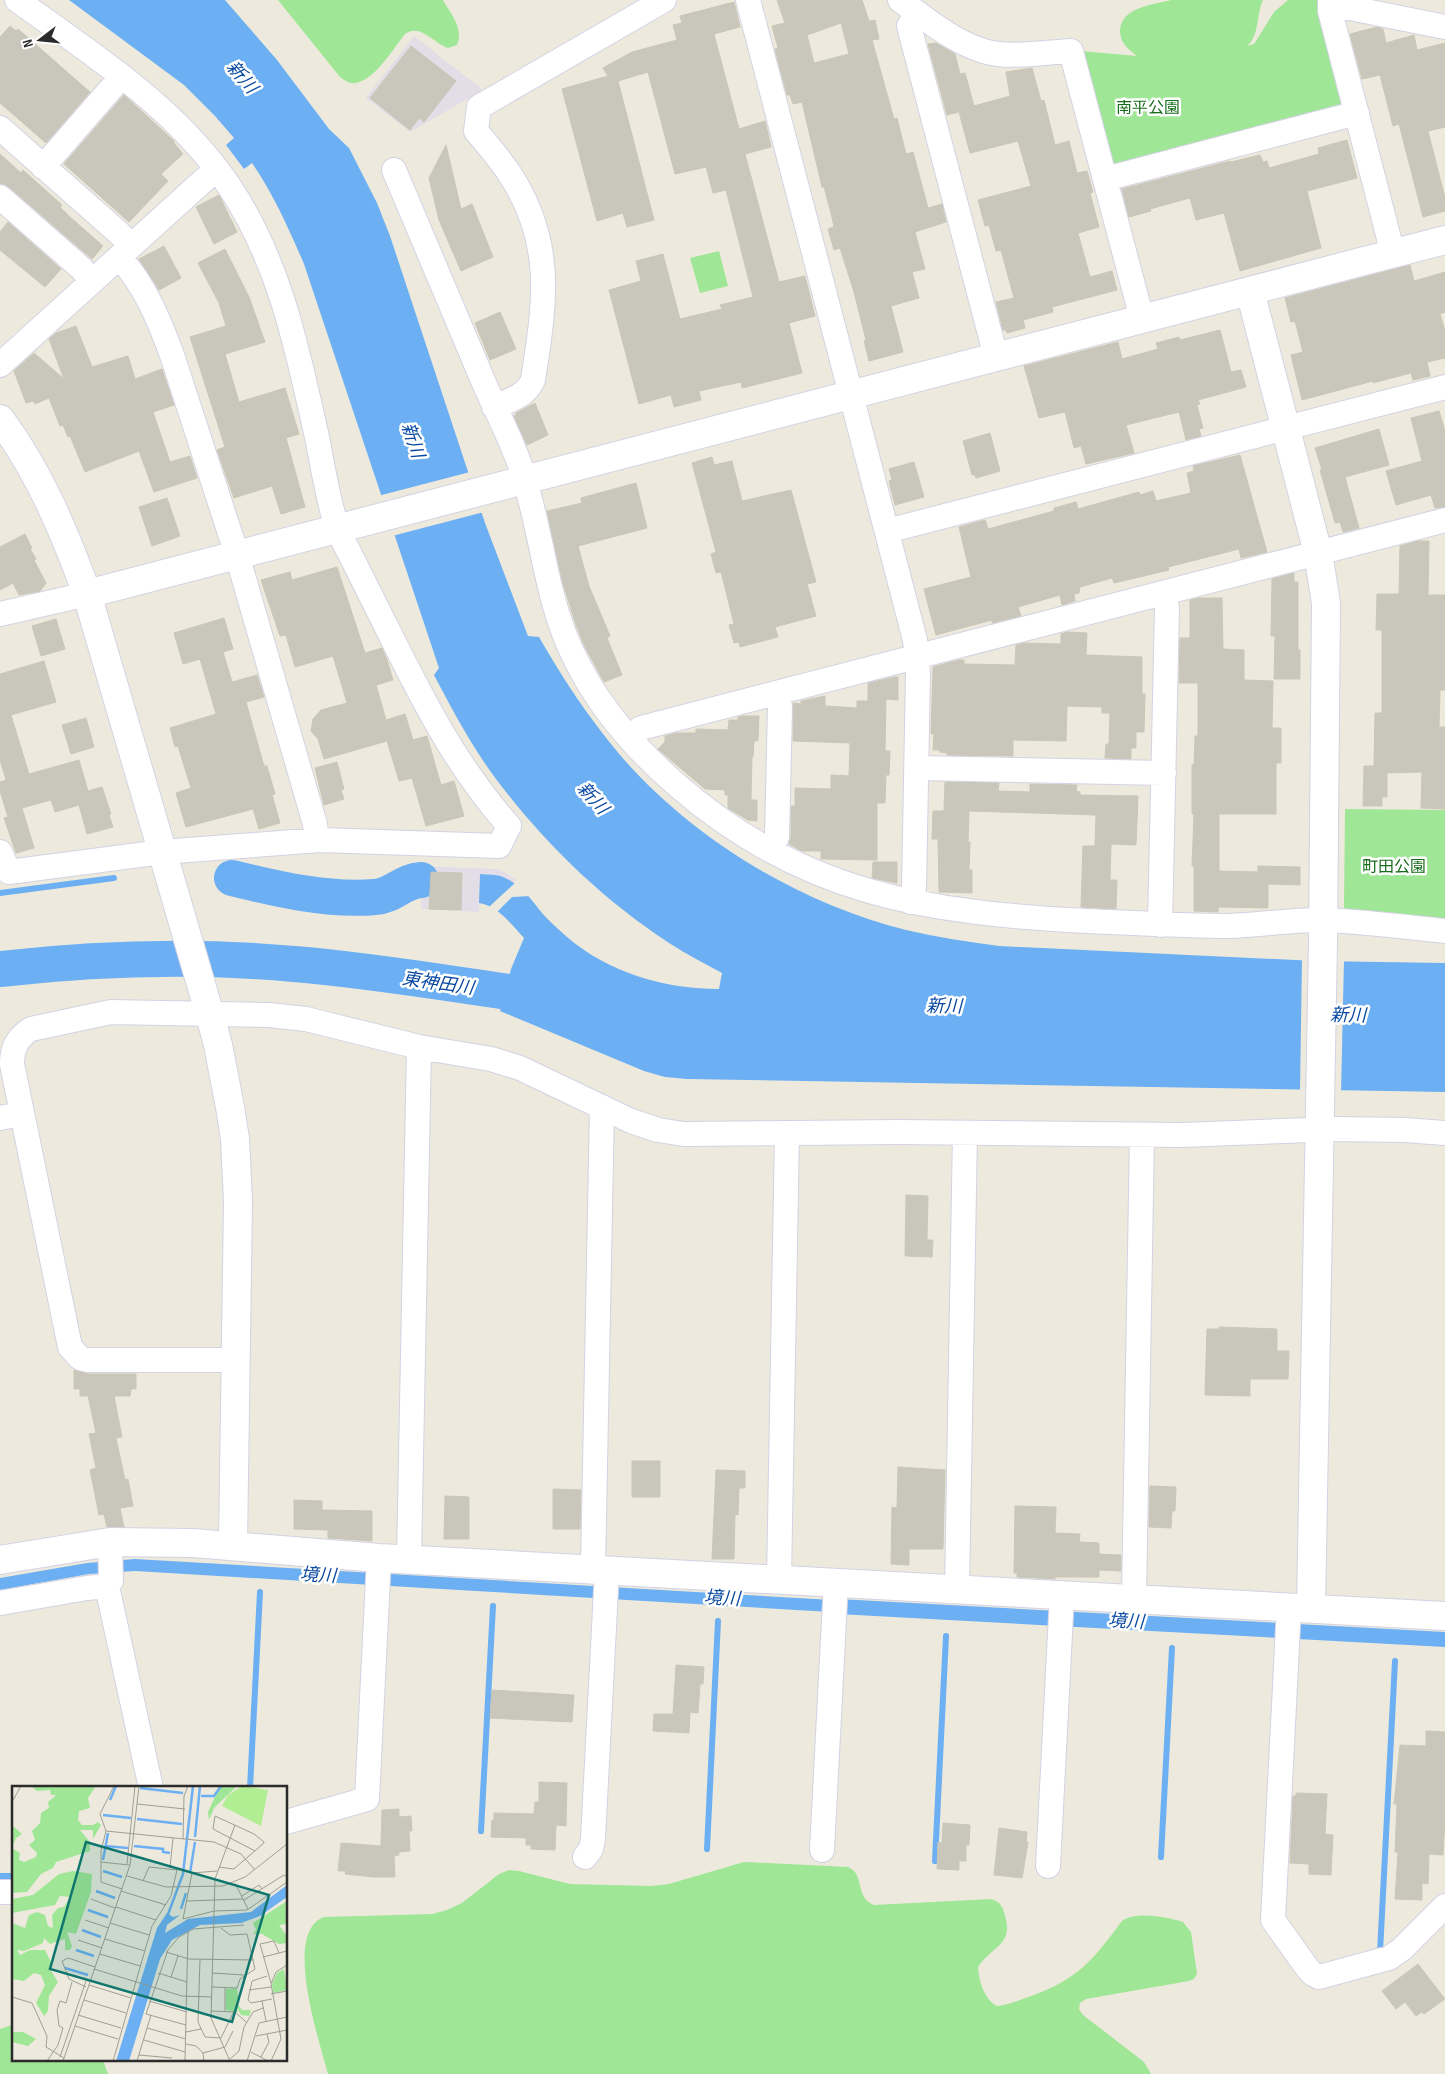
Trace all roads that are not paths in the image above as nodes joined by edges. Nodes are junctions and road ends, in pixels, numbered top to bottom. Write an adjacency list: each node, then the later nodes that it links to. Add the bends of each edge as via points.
1 (17, 0): 7 (street)
2 (664, 0): 25 (street, via 479,107 476,130 509,173 530,214 541,251 544,281 542,320 531,385 520,396)
3 (748, 0): 24 (street)
4 (1330, 5): 6 (street); 8 (street)
5 (909, 7): 13 (street, via 940,29 984,52 1072,51); 21 (street, via 909,26)
6 (1445, 27)
7 (122, 76): 10 (street); 11 (street, via 171,118)
8 (1357, 113): 13 (street); 17 (street)
9 (0, 128): 10 (street)
10 (43, 167): 16 (street, via 120,234)
11 (217, 170): 16 (street); 30 (street, via 250,221 281,292)
12 (394, 170): 25 (street)
13 (1106, 179): 20 (street)
14 (0, 197): 18 (street)
15 (1445, 240): 17 (street)
16 (125, 251): 18 (street); 33 (street, via 130,269 160,323)
17 (1393, 254): 19 (street)
18 (92, 281): 22 (street)
19 (1250, 291): 20 (street); 27 (street)
20 (1142, 319): 21 (street)
21 (996, 357): 24 (street)
22 (0, 364)
23 (1445, 387): 27 (street)
24 (851, 395): 28 (street); 31 (street)
25 (494, 406): 28 (street)
26 (0, 419): 34 (street, via 52,506)
27 (1285, 428): 31 (street); 32 (street)
28 (524, 480): 30 (street); 39 (street, via 562,631 595,694)
29 (1445, 520): 32 (street)
30 (337, 528): 33 (street); 42 (street, via 440,732 473,782 509,826 499,846)
31 (887, 531): 37 (street)
32 (1318, 553): 35 (street); 48 (street, via 1327,633)
33 (237, 555): 34 (street); 42 (street)
34 (87, 594): 36 (street); 45 (street)
35 (1163, 594): 37 (street); 41 (street, via 1167,608)
36 (0, 614)
37 (917, 657): 38 (street); 40 (street)
38 (776, 693): 39 (street, via 642,728); 43 (street, via 780,707 777,837)
39 (630, 738): 43 (street, via 694,800)
40 (917, 768): 41 (street); 46 (street)
41 (1164, 773): 47 (street)
42 (317, 840): 45 (street)
43 (770, 850): 46 (street, via 830,879)
44 (0, 852): 45 (street, via 9,872)
45 (162, 852): 50 (street)
46 (911, 902): 47 (street, via 1002,916)
47 (1160, 925): 48 (street)
48 (1324, 931): 49 (street); 54 (street)
49 (1445, 931)
50 (208, 1007): 51 (street, via 306,1019); 53 (street, via 111,1012 31,1029 22,1035 12,1054); 59 (street, via 225,1076 236,1162)
51 (419, 1047): 52 (street, via 491,1059 520,1068); 62 (street)
52 (602, 1107): 55 (street, via 649,1127 684,1134); 65 (street)
53 (11, 1116): 59 (street, via 74,1353 88,1360)
54 (1320, 1120): 57 (street); 58 (street, via 1182,1135); 73 (street)
55 (787, 1133): 56 (street); 66 (street)
56 (965, 1133): 58 (street); 69 (street)
57 (1445, 1133)
58 (1142, 1135): 70 (street)
59 (236, 1360): 60 (street)
60 (233, 1546): 61 (street, via 193,1543); 64 (street)
61 (110, 1548): 63 (street); 67 (street)
62 (409, 1559): 64 (street); 65 (street)
63 (0, 1560)
64 (379, 1562): 76 (street, via 367,1799)
65 (602, 1573): 66 (street); 78 (street, via 605,1605 593,1839)
66 (779, 1579): 68 (street)
67 (109, 1582): 72 (street); 75 (street)
68 (836, 1588): 69 (street); 77 (street)
69 (956, 1589): 71 (street)
70 (1134, 1599): 71 (street); 73 (street)
71 (1062, 1601): 79 (street)
72 (0, 1603)
73 (1296, 1611): 74 (street); 80 (street, via 1288,1643 1273,1920 1308,1968 1319,1977 1390,1958)
74 (1445, 1616)
75 (151, 1786)
76 (288, 1821)
77 (822, 1850)
78 (585, 1857)
79 (1048, 1866)
80 (1445, 1906)

